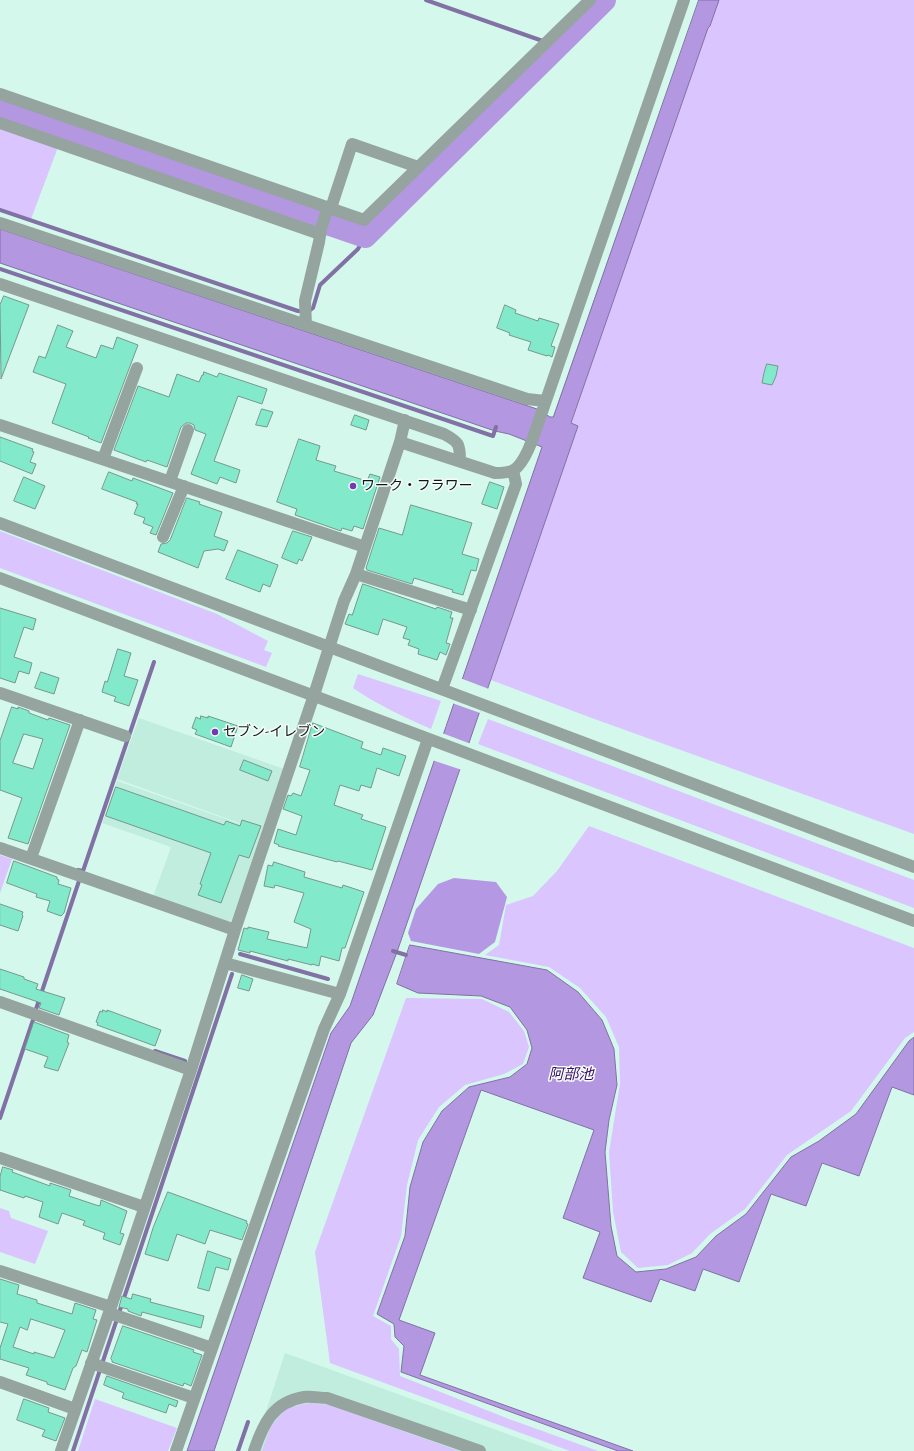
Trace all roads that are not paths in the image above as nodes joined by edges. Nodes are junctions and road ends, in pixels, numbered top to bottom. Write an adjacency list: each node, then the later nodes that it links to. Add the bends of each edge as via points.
1 (590, 0): 5 (street)
2 (684, 0): 12 (street)
3 (0, 94): 6 (street)
4 (0, 123): 8 (street)
5 (418, 167): 6 (street, via 364,220); 6 (street, via 352,144)
6 (328, 209): 8 (street)
7 (0, 222): 10 (street)
8 (320, 232): 10 (street)
9 (0, 284): 13 (street)
10 (305, 315): 12 (street)
11 (137, 368): 17 (street)
12 (543, 407): 19 (street, via 530,444)
13 (405, 420): 16 (street); 18 (street, via 455,440 459,444)
14 (0, 425): 17 (street)
15 (188, 430): 20 (street)
16 (400, 442): 18 (street); 24 (street)
17 (103, 459): 20 (street)
18 (460, 461): 19 (street, via 495,472 505,473)
19 (513, 470): 27 (street, via 516,484)
20 (170, 481): 21 (street)
21 (184, 486): 23 (street); 24 (street)
22 (0, 523): 28 (street)
23 (163, 537)
24 (365, 547): 25 (street)
25 (356, 574): 27 (street); 28 (street, via 344,601)
26 (0, 578): 31 (street)
27 (471, 610): 29 (street)
28 (329, 648): 29 (street); 31 (street)
29 (446, 690): 37 (street)
30 (0, 693): 32 (street)
31 (314, 695): 34 (street); 39 (street)
32 (80, 720): 33 (street); 36 (street)
33 (125, 736)
34 (431, 740): 38 (street); 41 (street)
35 (0, 848): 36 (street)
36 (31, 858): 39 (street)
37 (914, 867)
38 (914, 921)
39 (235, 930): 40 (street)
40 (225, 962): 41 (street); 43 (street)
41 (340, 994): 48 (street, via 324,1029)
42 (0, 1002): 43 (street)
43 (191, 1070): 45 (street)
44 (0, 1158): 45 (street)
45 (144, 1207): 47 (street)
46 (0, 1271): 47 (street)
47 (114, 1313): 48 (street); 49 (street)
48 (212, 1348): 51 (street)
49 (98, 1365): 51 (street); 52 (street)
50 (0, 1382): 52 (street)
51 (194, 1398): 54 (street)
52 (76, 1408): 53 (street)
53 (61, 1451)
54 (176, 1451)
55 (254, 1451): 56 (street, via 268,1418 283,1404 305,1397 327,1398)
56 (480, 1451)

